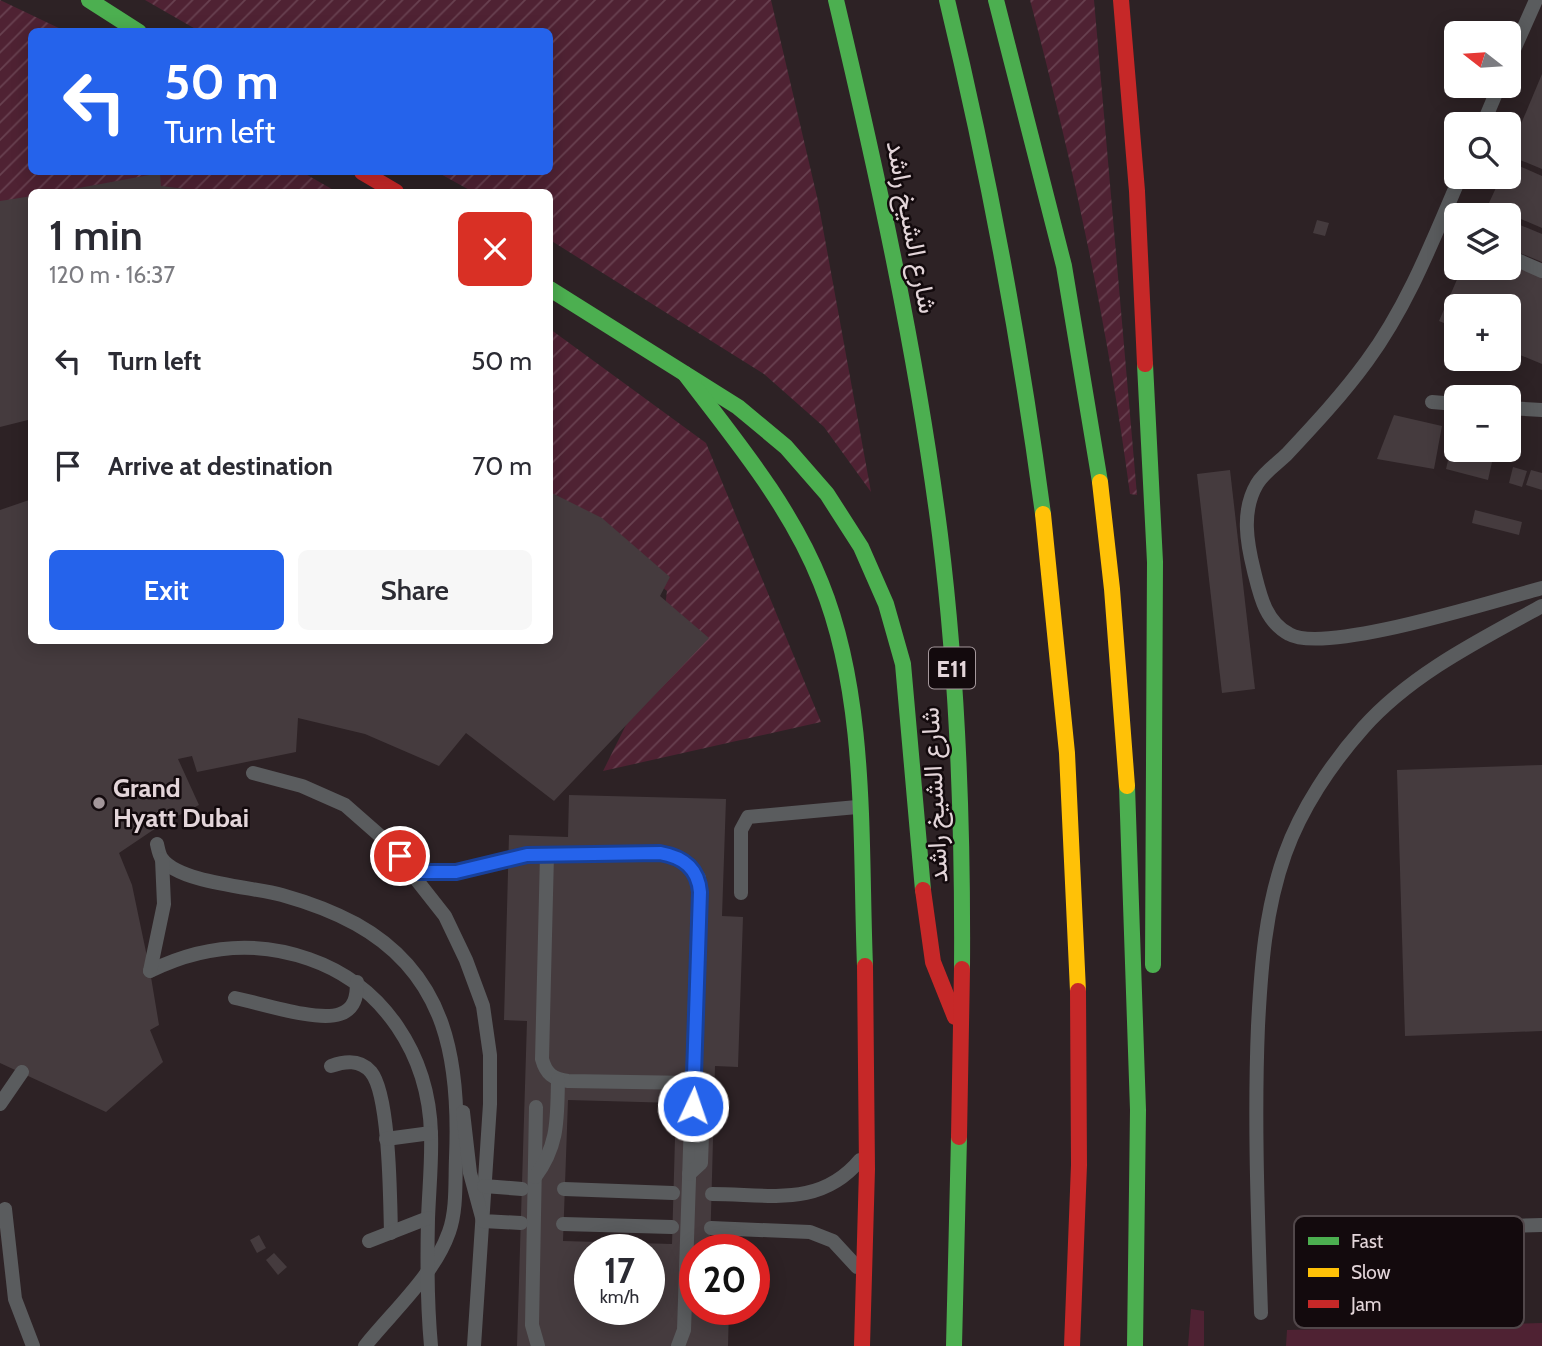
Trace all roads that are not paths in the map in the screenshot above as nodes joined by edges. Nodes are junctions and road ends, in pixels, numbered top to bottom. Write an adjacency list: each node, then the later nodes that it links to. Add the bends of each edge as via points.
1 (89, 0): 7 (main road)
2 (836, 0): 32 (main road, شارع الشيخ راشد / E11, via 893,253 943,559 962,847)
3 (947, 0): 75 (main road, via 1001,243 1031,421 1055,613 1078,962 1079,1143)
4 (996, 0): 63 (main road, via 1072,305 1109,554 1135,957)
5 (1121, 0): 29 (main road, via 1137,191 1155,562)
6 (1535, 0): 8 (lane)
7 (133, 28)
8 (1521, 33)
9 (367, 175): 10 (main road)
10 (391, 189)
11 (1455, 189): 20 (lane, via 1402,307 1368,360 1258,483 1248,509 1254,570 1264,610 1289,635 1324,638 1362,636)
12 (1521, 262): 13 (lane)
13 (1542, 271)
14 (553, 291): 15 (main road)
15 (685, 374): 23 (main road, via 773,490 806,546 834,617 853,705); 32 (main road, via 738,407 786,447 841,515 887,604 903,664 926,925 933,962)
16 (1432, 402): 17 (lane)
17 (1444, 403)
18 (1521, 409): 19 (lane)
19 (1542, 411)
20 (1542, 588)
21 (1542, 606): 66 (lane, via 1420,678 1364,727 1318,786 1285,853 1265,925 1260,999 1255,1095)
22 (253, 773): 27 (lane, via 302,786 345,805)
23 (858, 807): 28 (lane, via 748,817 741,830); 44 (main road)
24 (157, 844): 26 (lane)
25 (547, 854): 27 (lane, via 456,872); 35 (lane, via 542,1059 544,1069); 36 (lane, via 660,853 676,856 699,878)
26 (162, 859): 30 (lane, via 162,926 150,971 175,958 213,948 252,947 290,952); 39 (lane, via 207,880 318,907 357,924 391,949 419,981 440,1017 453,1058)
27 (413, 872): 47 (lane, via 445,916 483,1006 490,1055)
28 (741, 893)
29 (1153, 976)
30 (357, 982): 31 (lane, via 358,995 351,1008 340,1014); 42 (lane, via 400,1027 417,1060)
31 (235, 998)
32 (962, 1032): 74 (main road, شارع الشيخ راشد / E11)
33 (331, 1066): 43 (lane, via 345,1061 360,1063 371,1072)
34 (22, 1072): 38 (lane)
35 (558, 1080): 36 (lane); 46 (lane, via 552,1152)
36 (694, 1083): 45 (lane)
37 (1154, 1097): 63 (main road, via 1150,1206)
38 (0, 1104)
39 (457, 1105): 54 (lane, via 465,1119 470,1173); 64 (lane, via 450,1230)
40 (536, 1107): 46 (lane)
41 (704, 1108): 45 (lane, via 701,1163)
42 (432, 1133): 43 (lane); 53 (lane)
43 (386, 1139): 61 (lane)
44 (870, 1148): 51 (lane, via 838,1182 813,1194); 65 (main road)
45 (689, 1174): 72 (lane, via 684,1330)
46 (535, 1177): 71 (lane, via 532,1325)
47 (484, 1186): 48 (lane); 54 (lane)
48 (522, 1189)
49 (564, 1189): 50 (lane)
50 (673, 1193)
51 (712, 1194)
52 (5, 1209): 67 (lane, via 15,1299)
53 (428, 1219): 61 (lane); 64 (lane)
54 (483, 1221): 55 (lane); 70 (lane)
55 (521, 1223)
56 (564, 1224): 59 (lane)
57 (1524, 1225): 58 (lane)
58 (1542, 1225)
59 (672, 1227)
60 (710, 1228): 65 (lane, via 822,1235 844,1251)
61 (391, 1233): 62 (lane)
62 (369, 1241)
63 (1138, 1267): 76 (main road)
64 (427, 1271): 68 (lane); 69 (lane)
65 (866, 1278): 73 (main road)
66 (1261, 1313)
67 (33, 1346)
68 (365, 1346)
69 (431, 1346)
70 (474, 1346)
71 (538, 1346)
72 (678, 1346)
73 (862, 1346)
74 (954, 1346)
75 (1072, 1346)
76 (1135, 1346)

